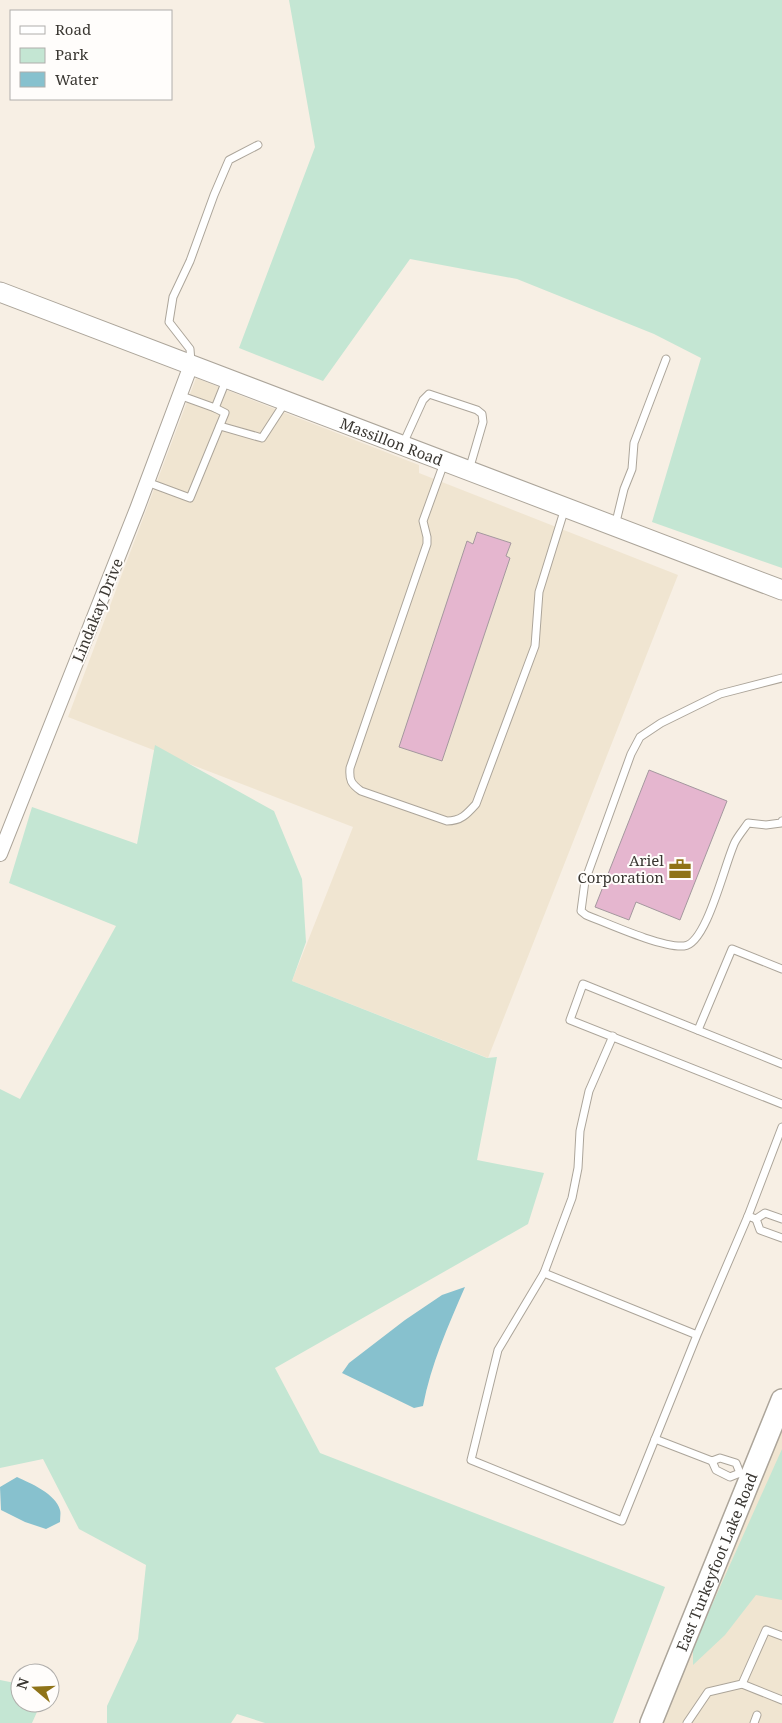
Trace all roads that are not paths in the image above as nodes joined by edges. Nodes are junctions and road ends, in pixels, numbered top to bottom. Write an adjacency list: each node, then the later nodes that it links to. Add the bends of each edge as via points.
1 (258, 145): 4 (lane, via 229,160 173,297 170,322 190,350)
2 (0, 292): 4 (main road, Massillon Road)
3 (666, 359): 15 (lane, via 634,443 632,469)
4 (191, 365): 5 (main road, Massillon Road); 6 (street, Lindakay Drive)
5 (227, 378): 7 (main road, Massillon Road); 8 (lane)
6 (179, 395): 8 (lane); 13 (street, Lindakay Drive)
7 (286, 400): 9 (lane, via 262,438); 10 (main road, Massillon Road)
8 (215, 408): 9 (lane, via 225,413)
9 (220, 426): 13 (lane, via 190,498)
10 (403, 445): 11 (main road, Massillon Road); 12 (lane, via 422,400 429,394 477,410 482,414 483,422)
11 (445, 461): 12 (main road, Massillon Road); 14 (lane, via 423,521 427,544 350,768 352,785 361,791 447,821 456,821 476,804 534,646 539,592)
12 (469, 470): 14 (main road, Massillon Road)
13 (147, 482): 19 (street, Lindakay Drive)
14 (566, 507): 15 (main road, Massillon Road)
15 (615, 526): 16 (main road, Massillon Road)
16 (782, 590)
17 (782, 678): 18 (lane, via 720,694 640,737 585,881 581,912 639,935 687,946 696,940 708,918 735,842 748,823 766,825)
18 (782, 821)
19 (0, 854)
20 (782, 969): 21 (lane, via 732,949)
21 (698, 1030): 22 (lane, via 583,984 570,1020); 23 (lane)
22 (613, 1036): 24 (lane); 30 (lane, via 589,1091 580,1131 572,1198)
23 (782, 1064)
24 (782, 1104)
25 (782, 1127): 26 (lane)
26 (748, 1216): 27 (lane); 31 (lane)
27 (756, 1219): 28 (lane, via 765,1213); 29 (lane, via 760,1230)
28 (782, 1220)
29 (782, 1238)
30 (544, 1272): 31 (lane); 33 (lane, via 498,1350 470,1460 622,1521)
31 (697, 1335): 33 (lane)
32 (782, 1400): 35 (main road, East Turkeyfoot Lake Road)
33 (655, 1439): 34 (lane)
34 (712, 1461): 35 (lane, via 716,1470 730,1478); 35 (lane, via 720,1458 736,1463)
35 (745, 1476): 40 (main road, East Turkeyfoot Lake Road)
36 (782, 1636): 37 (lane, via 766,1630)
37 (742, 1684): 38 (lane); 41 (lane, via 708,1692)
38 (782, 1700)
39 (757, 1714): 42 (lane)
40 (651, 1723)
41 (687, 1723)
42 (754, 1723)

